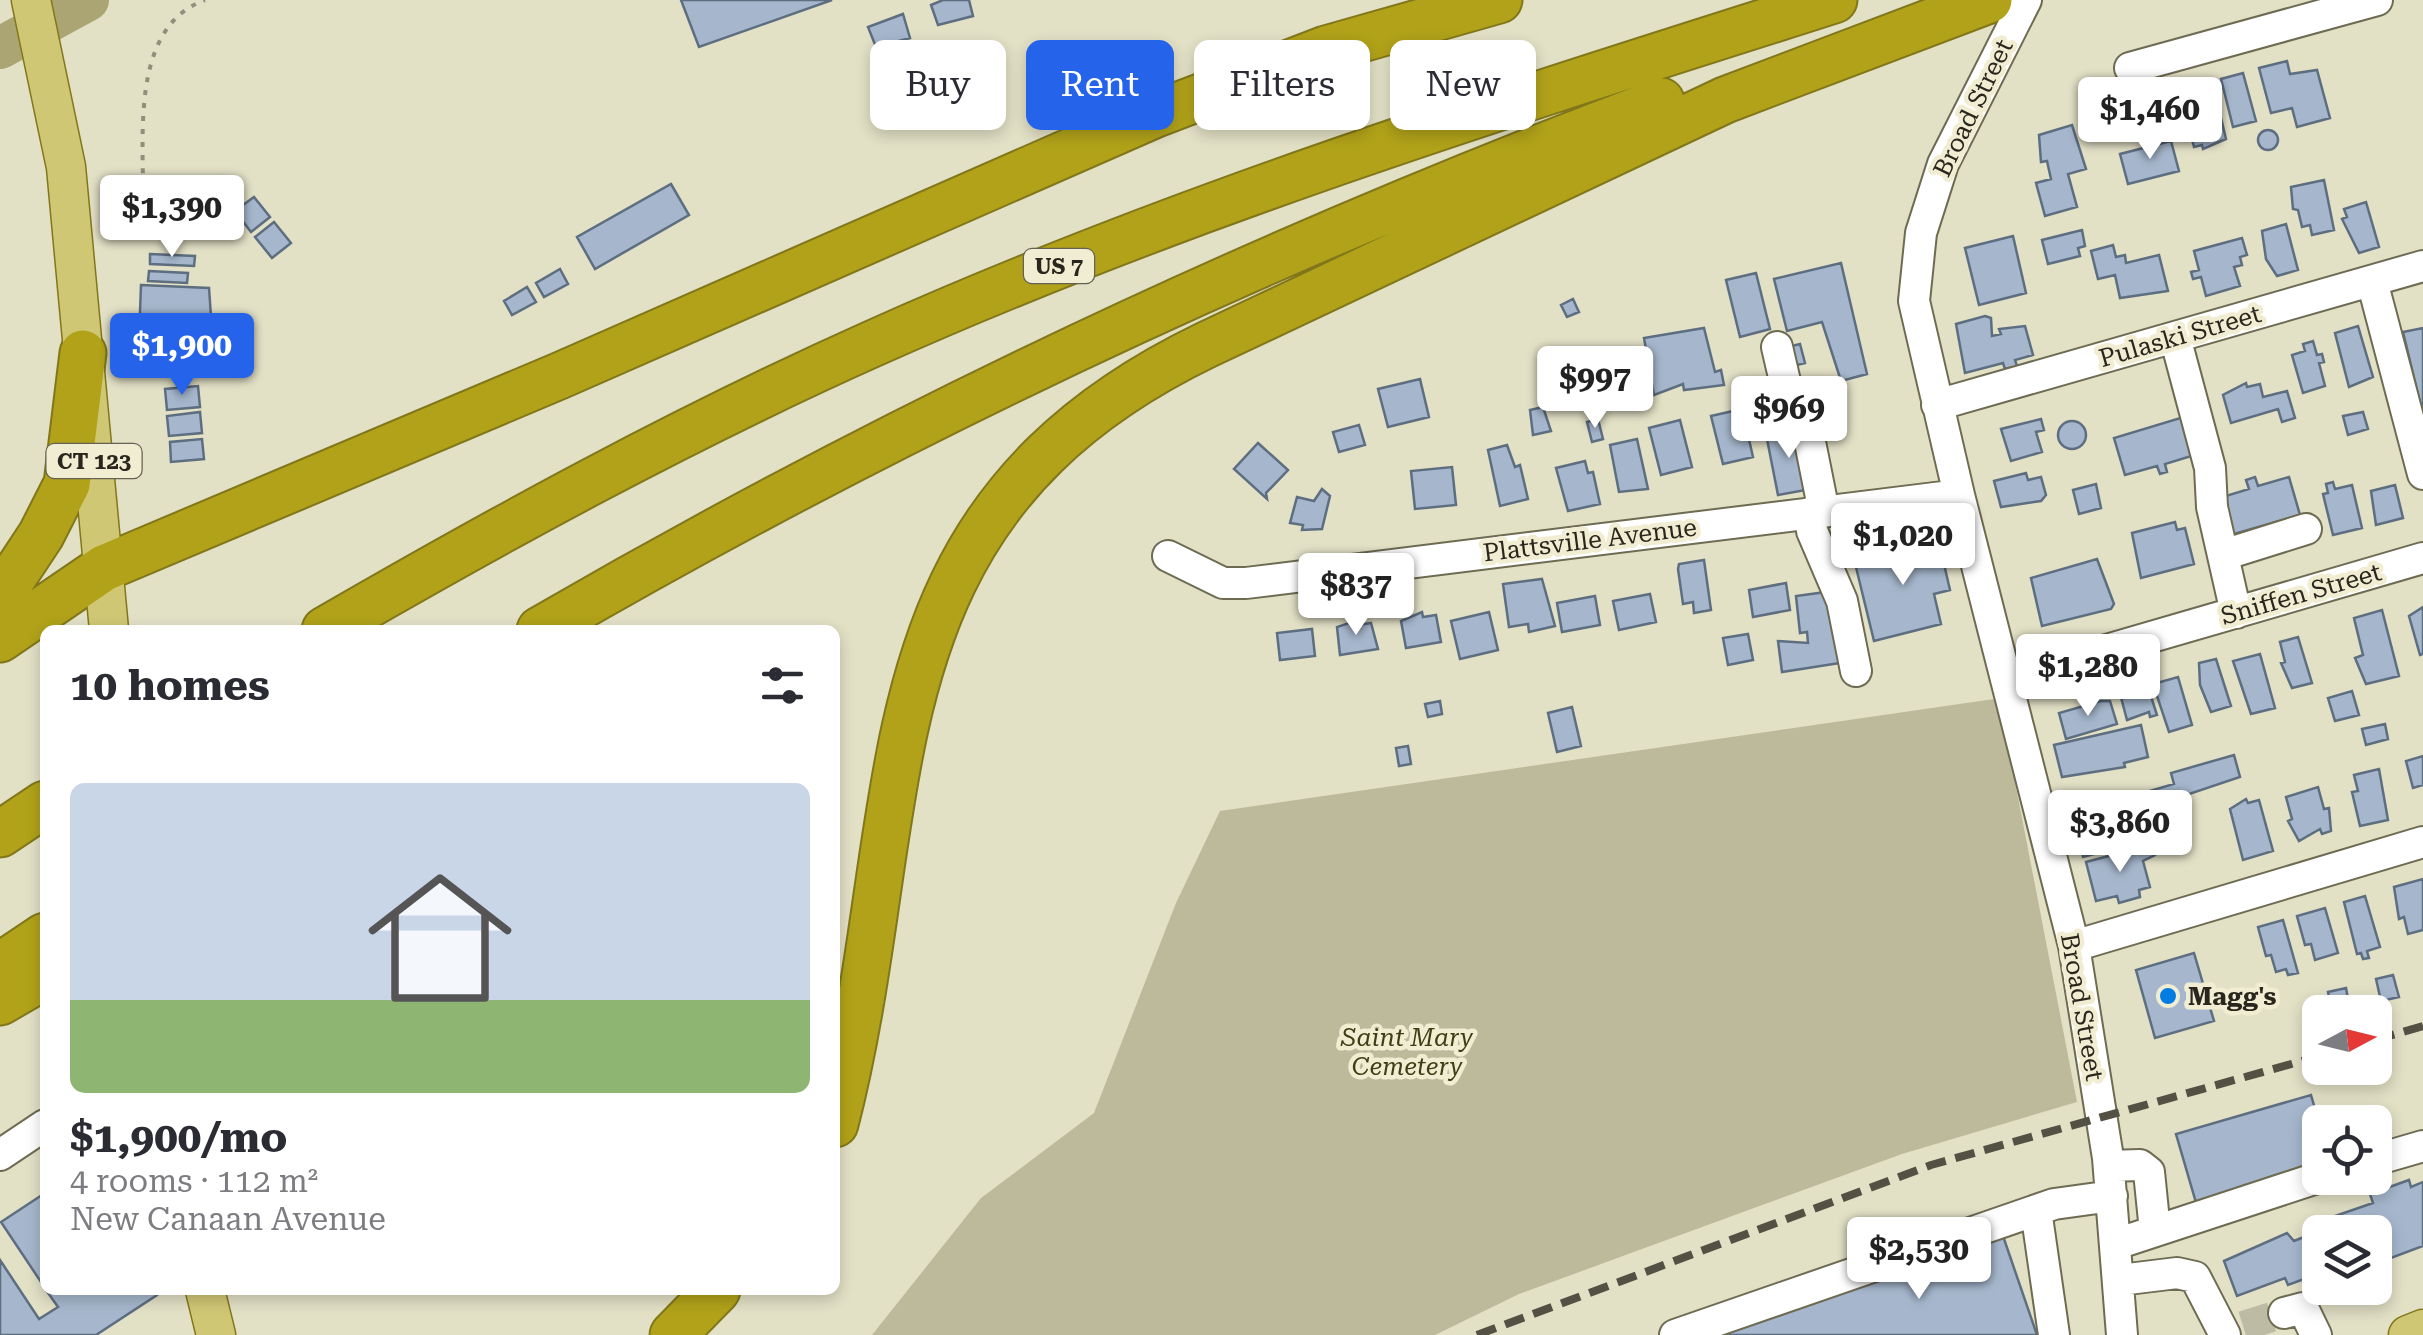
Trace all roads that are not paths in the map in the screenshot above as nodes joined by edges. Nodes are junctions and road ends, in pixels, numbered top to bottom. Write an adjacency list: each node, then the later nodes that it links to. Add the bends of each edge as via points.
1 (31, 0): 12 (main road, CT 123, via 66,167)
2 (1500, 0): 21 (highway, via 1387,30 1214,90)
3 (1834, 0): 25 (highway, US 7, via 1288,178 952,310 640,455)
4 (2026, 0): 13 (street, Broad Street, via 1943,164 1921,233 1914,301)
5 (2377, 0): 7 (street)
6 (1972, 3): 26 (highway, via 1620,116 1138,317 1020,372); 38 (highway, via 1725,100 1224,337 1136,382 1056,442 977,537 922,656)
7 (2130, 68)
8 (2423, 266): 9 (street, Pulaski Street)
9 (2372, 281): 10 (street, Pulaski Street); 14 (street)
10 (2175, 337): 13 (street, Pulaski Street); 18 (street, via 2210,468)
11 (1777, 347): 16 (street, via 1790,403 1810,437)
12 (84, 353): 21 (main road, CT 123); 22 (highway, via 67,484)
13 (1937, 406): 15 (street, Broad Street)
14 (2423, 474)
15 (1959, 495): 16 (street, Plattsville Avenue); 29 (street, Broad Street)
16 (1817, 513): 19 (street, Plattsville Avenue, via 1246,583 1223,583); 28 (street, via 1812,531 1842,601)
17 (2306, 528): 18 (street)
18 (2223, 555): 23 (street)
19 (1168, 556)
20 (2423, 558): 23 (street, Sniffen Street)
21 (104, 568): 24 (main road, CT 123); 27 (highway)
22 (0, 597)
23 (2236, 613): 29 (street, Sniffen Street)
24 (109, 625)
25 (334, 625)
26 (549, 625)
27 (0, 640)
28 (1856, 671)
29 (2006, 679): 34 (street, Broad Street)
30 (40, 807): 31 (highway)
31 (0, 834)
32 (2423, 842): 34 (street)
33 (40, 939): 35 (highway)
34 (2074, 946): 43 (street, Broad Street)
35 (0, 966)
36 (40, 979): 37 (highway)
37 (0, 1002)
38 (840, 1102)
39 (40, 1128): 41 (street)
40 (2423, 1146): 42 (street)
41 (0, 1155)
42 (2392, 1155)
43 (2110, 1181): 45 (street); 46 (street, via 2140,1165 2149,1172); 47 (street, Broad Street)
44 (2302, 1184): 46 (street)
45 (2036, 1210): 58 (street); 59 (street)
46 (2155, 1231): 47 (street)
47 (2116, 1244): 48 (street, Broad Street)
48 (2120, 1280): 54 (street, via 2194,1277); 60 (street, Broad Street)
49 (206, 1295): 55 (main road)
50 (713, 1295): 56 (highway)
51 (747, 1295): 57 (highway)
52 (2284, 1313): 61 (street, via 2303,1308)
53 (2423, 1329): 62 (main road)
54 (2231, 1332)
55 (216, 1335)
56 (673, 1335)
57 (711, 1335)
58 (1674, 1335)
59 (2054, 1335)
60 (2122, 1335)
61 (2316, 1335)
62 (2408, 1335)

